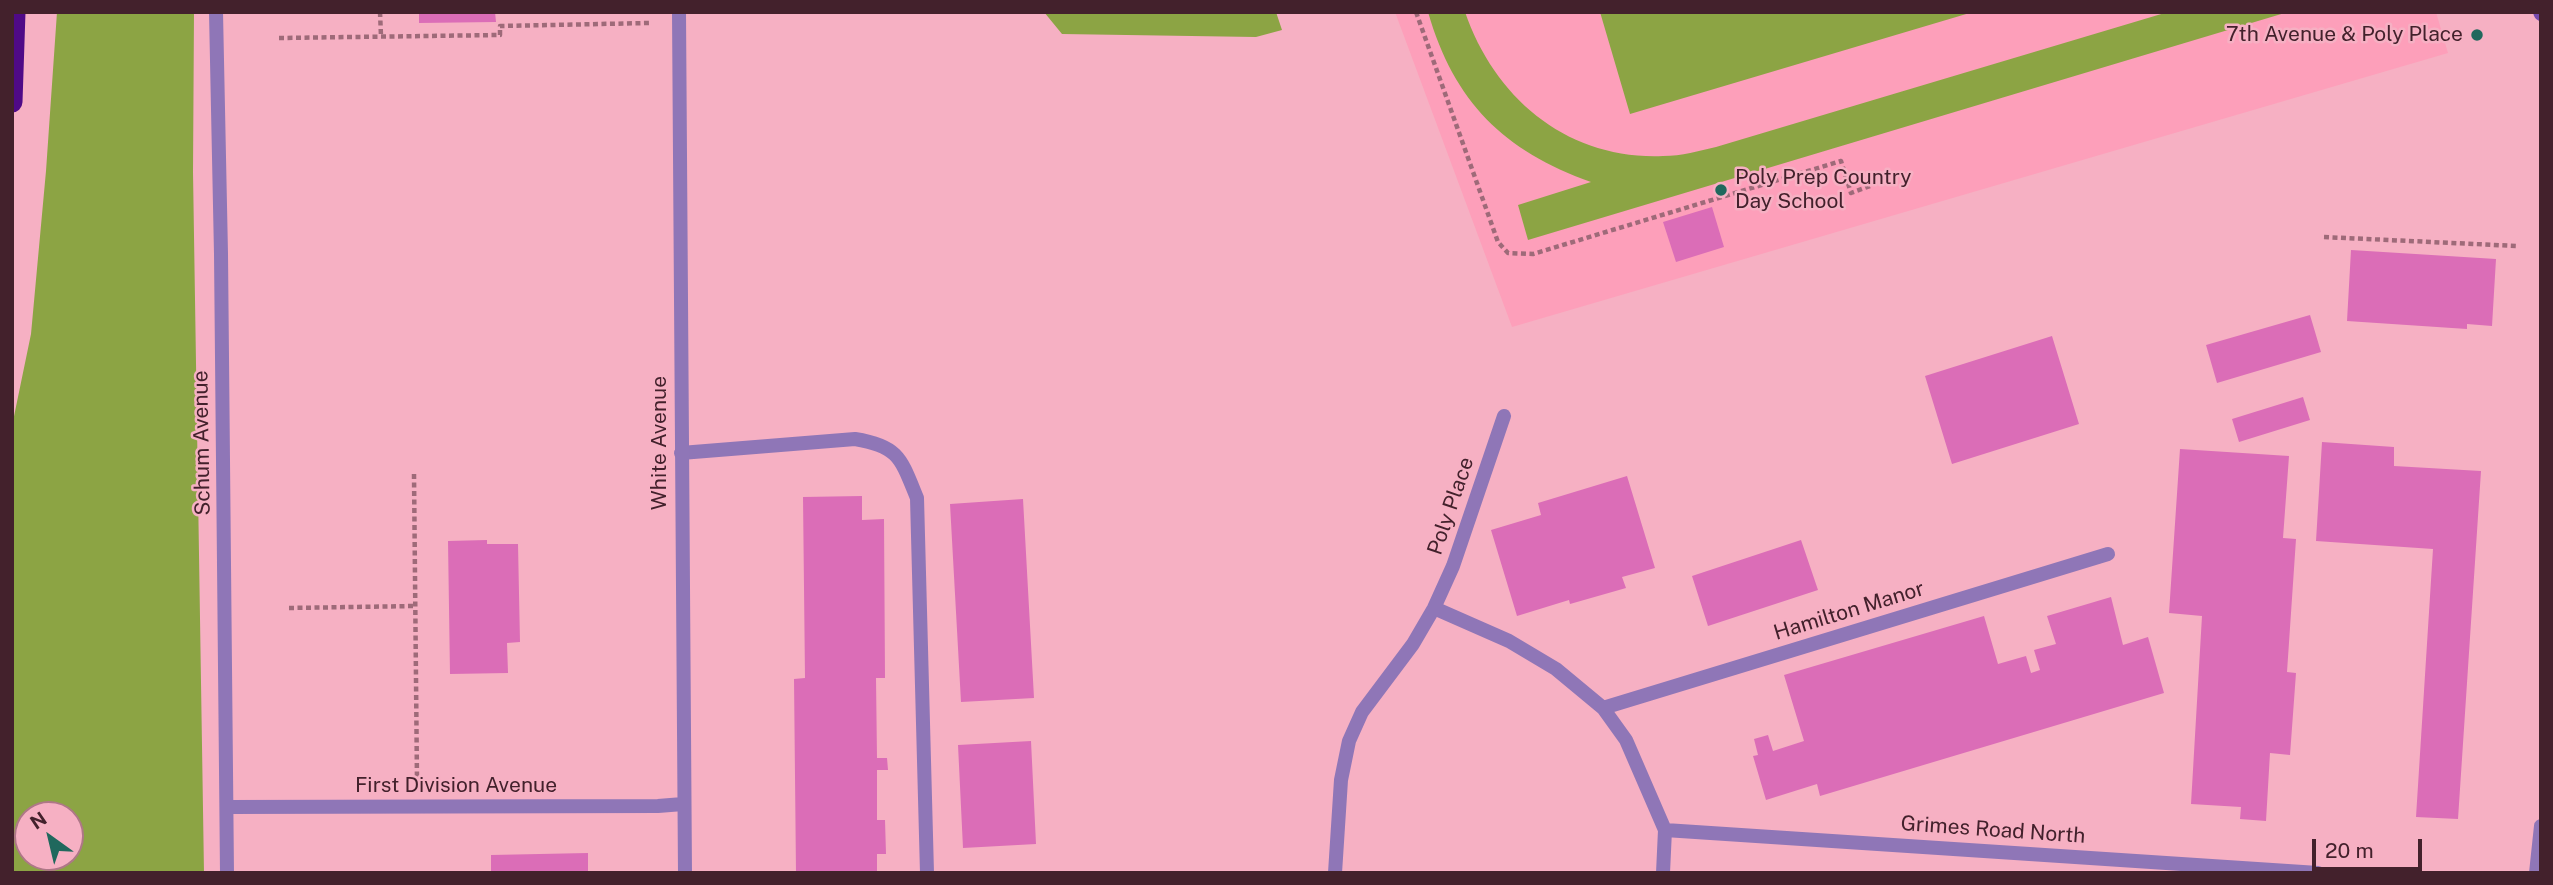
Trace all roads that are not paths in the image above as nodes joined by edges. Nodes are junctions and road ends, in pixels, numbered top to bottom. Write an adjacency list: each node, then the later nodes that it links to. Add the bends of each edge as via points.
1 (15, 12): 4 (highway)
2 (216, 12): 11 (street, Schum Avenue)
3 (679, 12): 6 (street, White Avenue)
4 (12, 102)
5 (1504, 416): 8 (street, Poly Place)
6 (681, 453): 10 (street, White Avenue); 16 (street, via 855,439 880,443 903,462 917,498)
7 (2108, 554): 9 (street, Hamilton Manor)
8 (1434, 608): 9 (street, via 1509,640 1556,669); 17 (street, Poly Place, via 1362,712 1349,741 1341,780)
9 (1603, 708): 13 (street, via 1626,740)
10 (684, 804): 11 (street, First Division Avenue); 15 (street, White Avenue)
11 (228, 807): 14 (street, Schum Avenue)
12 (2541, 826): 20 (street)
13 (1665, 830): 18 (street); 19 (street, Grimes Road North)
14 (227, 873)
15 (685, 873)
16 (927, 873)
17 (1335, 873)
18 (1663, 873)
19 (2318, 873)
20 (2536, 873)

